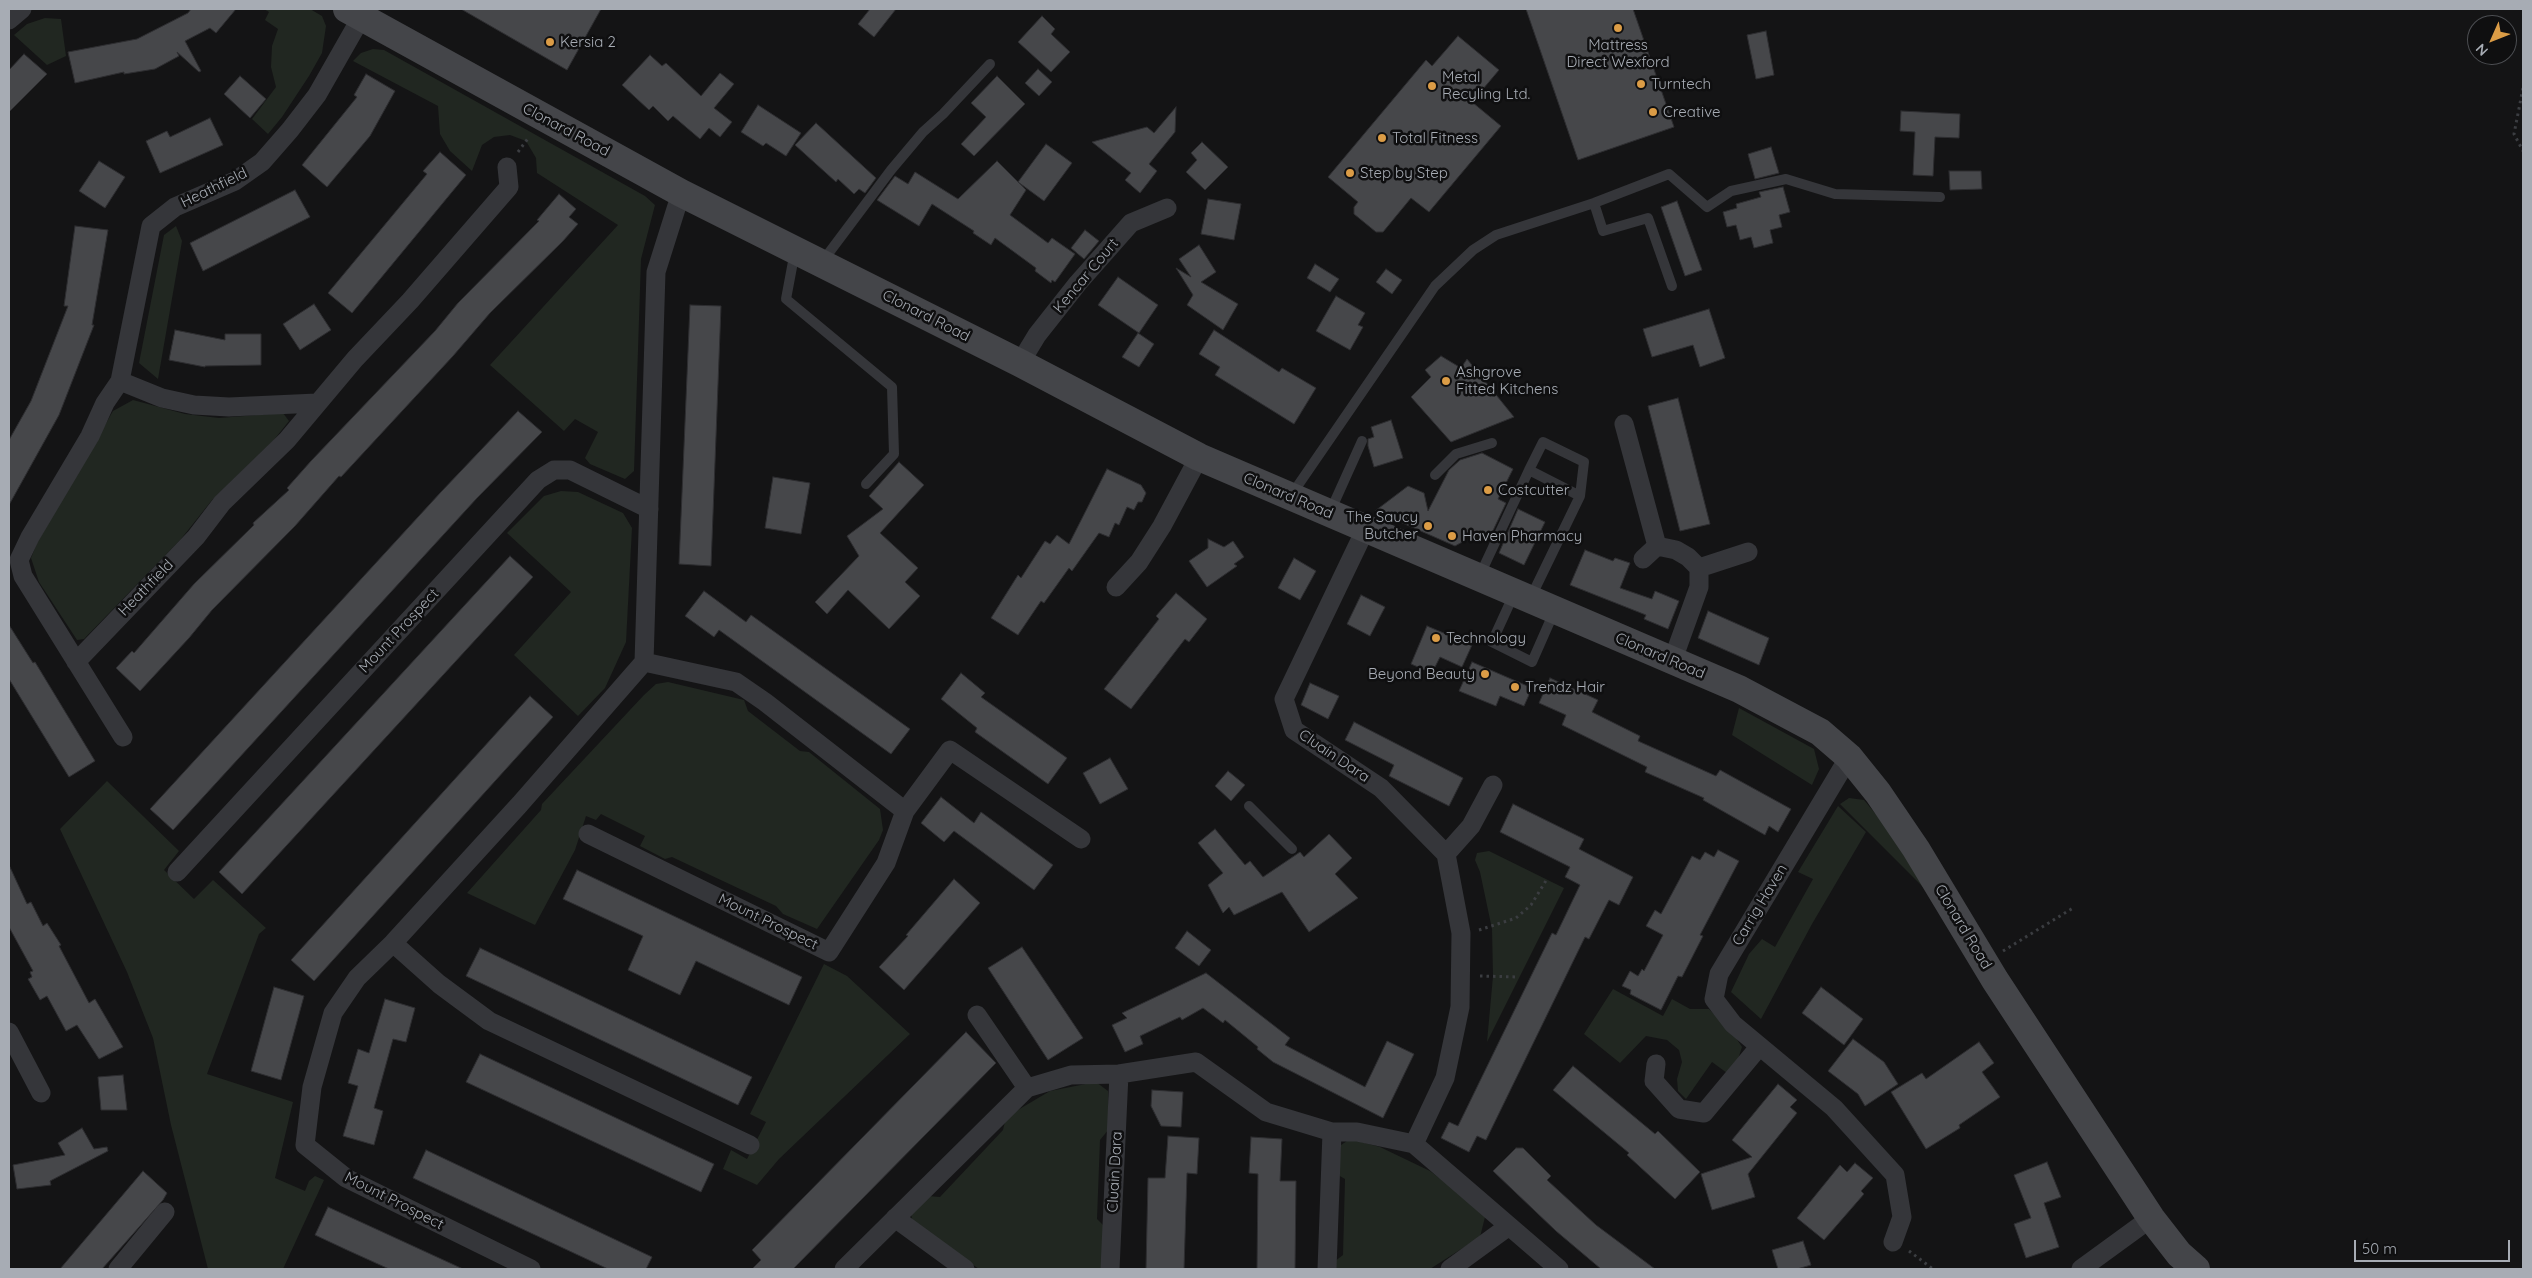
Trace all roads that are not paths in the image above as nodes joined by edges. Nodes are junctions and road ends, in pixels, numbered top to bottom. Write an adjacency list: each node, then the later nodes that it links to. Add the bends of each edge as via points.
1 (22, 9): 3 (street)
2 (354, 12): 6 (street, Clonard Road); 14 (street, Heathfield, via 316,94 262,162 235,181 175,207 150,226)
3 (9, 20)
4 (990, 64): 11 (lane, via 916,140)
5 (508, 167): 15 (street, Heathfield, via 509,187)
6 (681, 192): 10 (street, Clonard Road); 25 (street, via 656,272)
7 (1940, 197): 8 (lane, via 1835,194 1786,178 1731,191 1707,207 1669,174)
8 (1594, 203): 12 (lane, via 1603,231 1648,218); 24 (lane, via 1496,235 1473,250 1435,286)
9 (1167, 208): 13 (street, Kencar Court, via 1131,223 1078,283 1037,335)
10 (795, 250): 11 (street, Clonard Road); 22 (lane, via 786,299 892,387 894,454)
11 (821, 263): 13 (street, Clonard Road)
12 (1672, 286)
13 (1020, 363): 19 (street, Clonard Road)
14 (120, 381): 15 (street, via 162,398 194,405); 36 (street, Heathfield, via 19,560 24,576)
15 (317, 404): 36 (street, Heathfield, via 287,440 222,503 196,537)
16 (1624, 424): 28 (street)
17 (1362, 441): 26 (lane)
18 (1492, 443): 21 (lane, via 1456,454)
19 (1199, 457): 24 (street, Clonard Road); 33 (street, via 1162,526 1139,562)
20 (1528, 470): 23 (lane); 23 (lane, via 1543,442 1584,462); 32 (lane)
21 (1435, 475)
22 (866, 484)
23 (1580, 496): 34 (lane)
24 (1290, 497): 26 (street, Clonard Road)
25 (649, 509): 37 (street); 48 (street, Mount Prospect, via 570,470 554,470 538,480)
26 (1330, 513): 27 (street, Clonard Road)
27 (1366, 528): 32 (street, Clonard Road); 47 (street, Cluain Dara, via 1284,699 1294,730 1380,788)
28 (1657, 546): 30 (street); 31 (street, via 1676,550)
29 (1748, 552): 31 (street)
30 (1643, 559)
31 (1699, 568): 38 (street, via 1699,587)
32 (1479, 578): 34 (street, Clonard Road)
33 (1116, 587)
34 (1522, 597): 35 (street, Clonard Road); 35 (lane, via 1492,642 1532,662)
35 (1554, 612): 38 (street, Clonard Road)
36 (76, 662): 39 (street, Heathfield)
37 (644, 662): 43 (street, via 736,682); 49 (street, Mount Prospect)
38 (1672, 662): 40 (street, Clonard Road, via 1739,689 1820,732)
39 (122, 737)
40 (1849, 757): 52 (street, Carrig Haven, via 1719,974 1714,999 1733,1024); 62 (street, Clonard Road, via 1916,849 1984,962)
41 (1493, 785): 47 (street, via 1471,826)
42 (1249, 806): 46 (lane)
43 (905, 811): 44 (street, Mount Prospect, via 886,863 829,952); 45 (street, Mount Prospect, via 950,750)
44 (588, 834)
45 (1081, 838)
46 (1292, 849)
47 (1446, 854): 58 (street, via 1461,933 1460,1007 1445,1078)
48 (177, 872)
49 (393, 943): 59 (street, via 439,984 489,1021); 66 (street, Mount Prospect, via 357,978 333,1012 312,1087 306,1145 346,1178)
50 (977, 1015): 55 (street)
51 (9, 1032): 56 (street)
52 (1760, 1047): 53 (street, via 1704,1113 1679,1109 1654,1081); 64 (street, Carrig Haven, via 1834,1108 1895,1176 1902,1217)
53 (1656, 1064)
54 (1119, 1074): 55 (street, via 1071,1075); 57 (street, via 1196,1062 1266,1112); 69 (street, Cluain Dara)
55 (1027, 1088): 61 (street)
56 (40, 1093)
57 (1332, 1132): 58 (street, via 1357,1132); 70 (street)
58 (1414, 1144): 63 (street)
59 (750, 1145)
60 (165, 1212): 65 (street)
61 (895, 1218): 67 (street); 68 (street)
62 (2151, 1218): 73 (street); 74 (street, Clonard Road, via 2179,1254)
63 (1509, 1226): 71 (street); 72 (street)
64 (1893, 1242)
65 (118, 1269)
66 (532, 1269)
67 (844, 1269)
68 (965, 1269)
69 (1110, 1269)
70 (1327, 1269)
71 (1450, 1269)
72 (1559, 1269)
73 (2081, 1269)
74 (2196, 1269)

